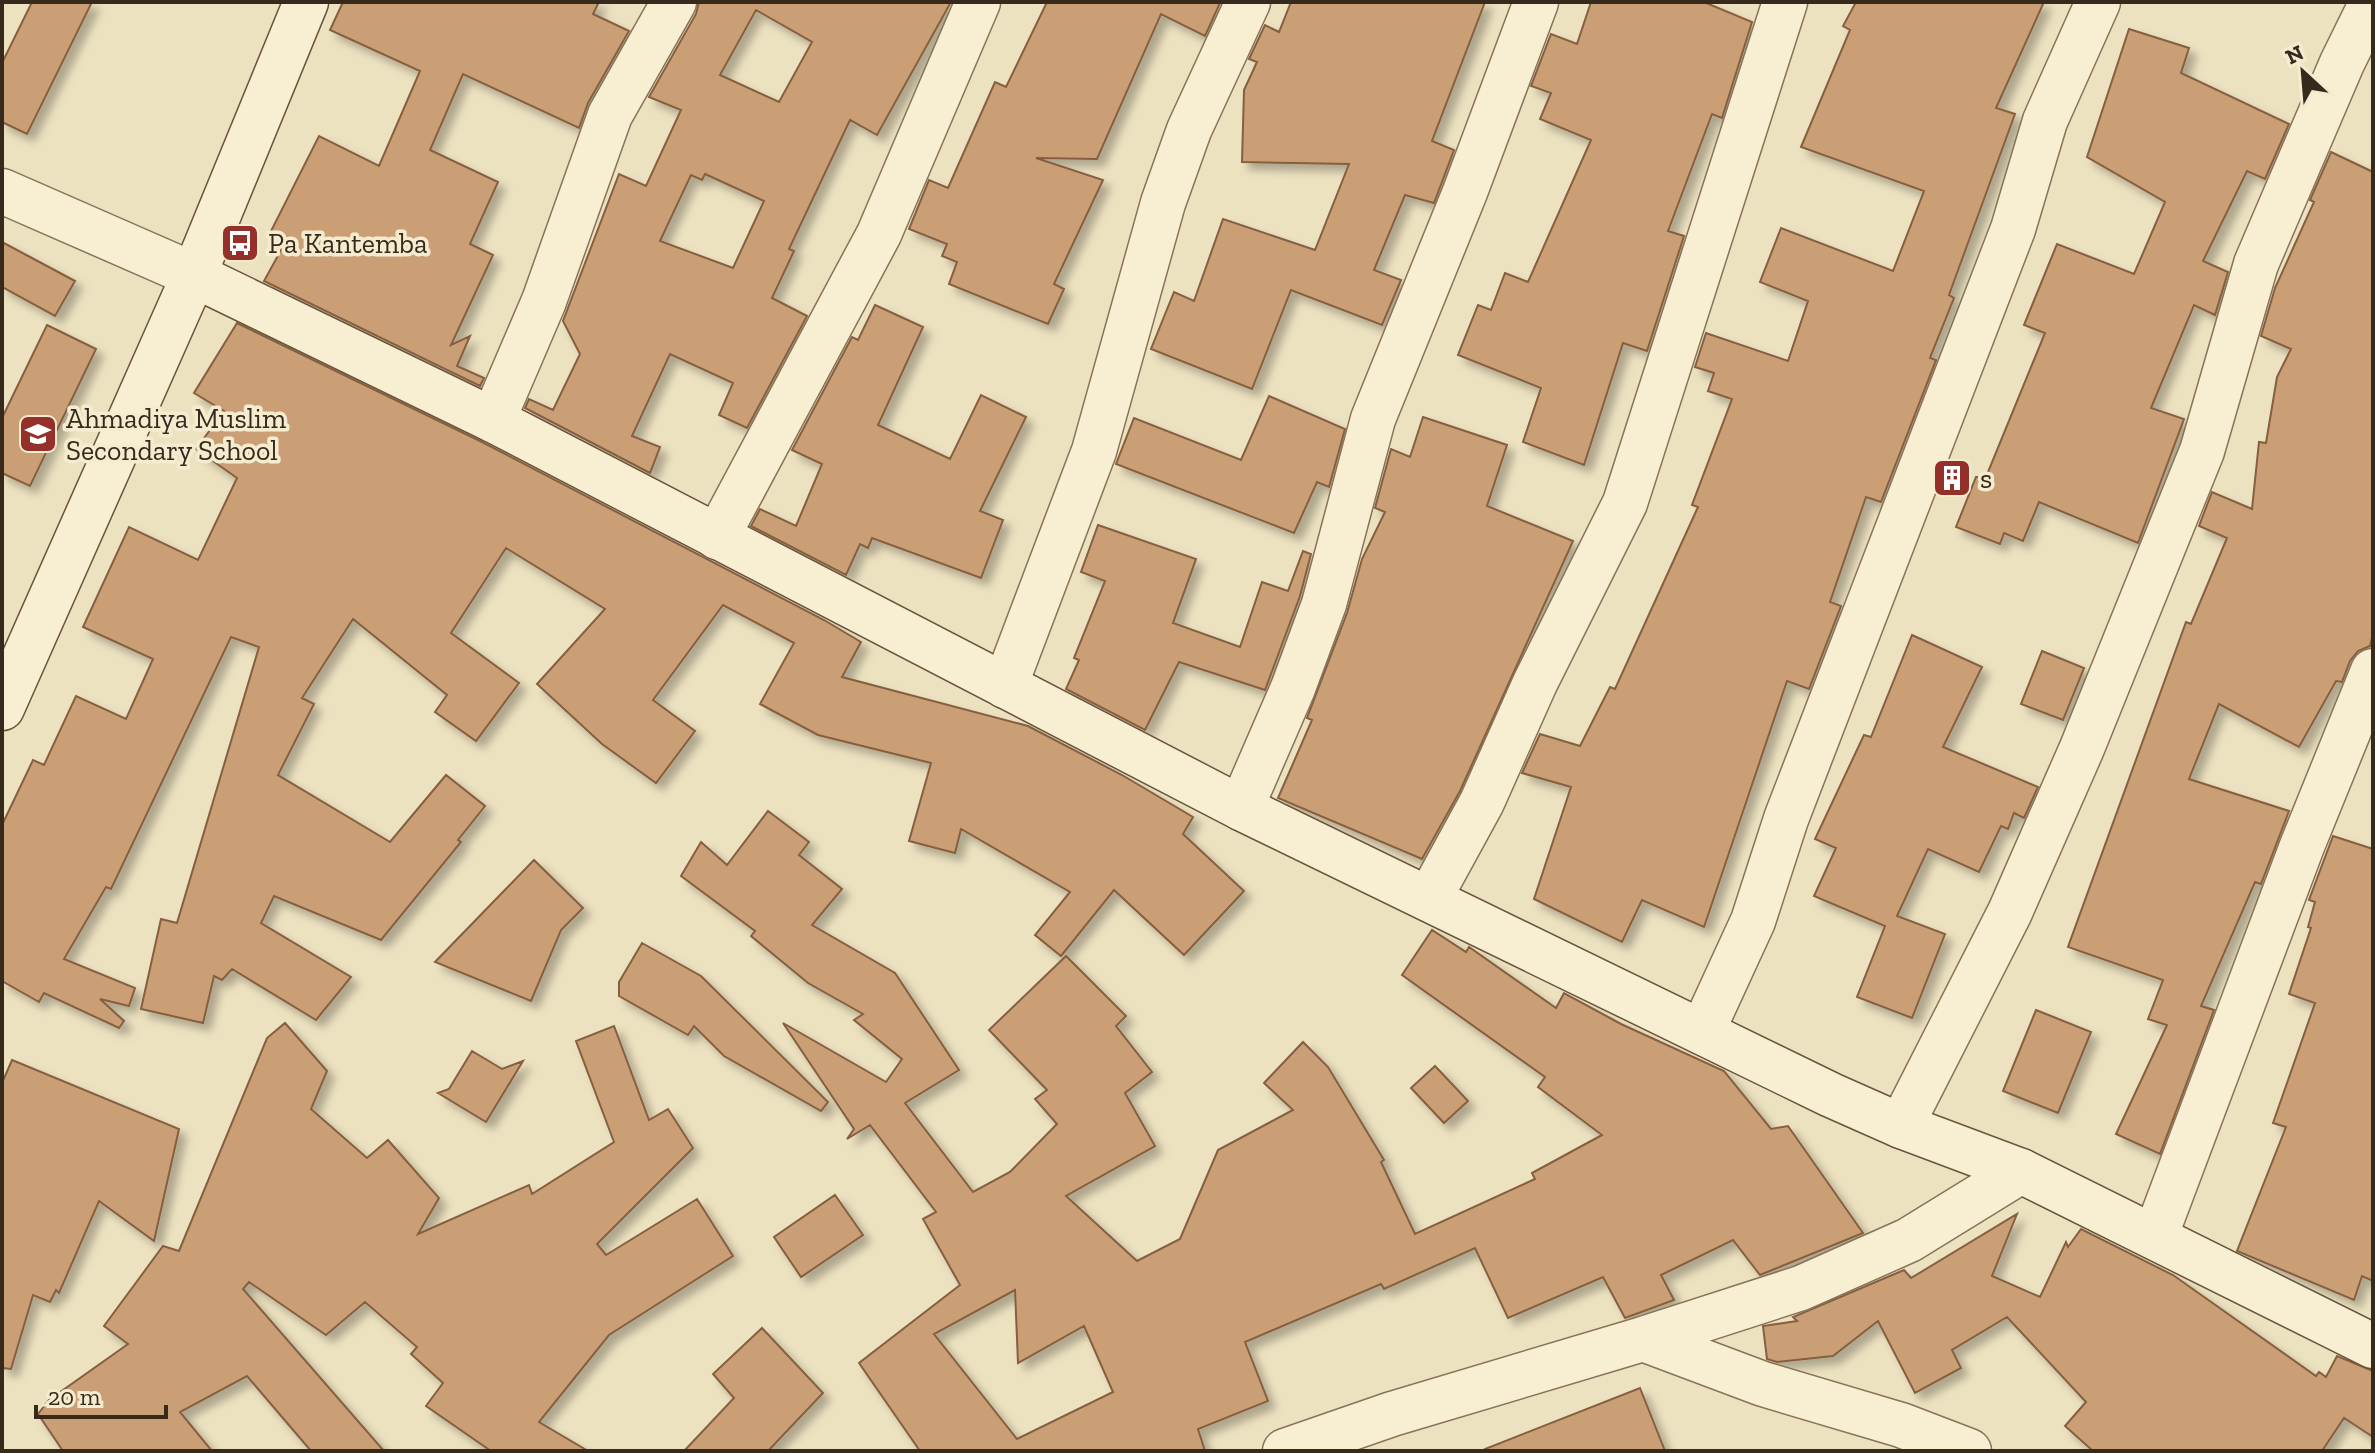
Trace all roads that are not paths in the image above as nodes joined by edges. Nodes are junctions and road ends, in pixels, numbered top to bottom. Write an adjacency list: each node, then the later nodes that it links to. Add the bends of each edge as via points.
1 (306, 2): 10 (street)
2 (674, 2): 11 (street, via 610,115 544,301)
3 (978, 2): 12 (street, via 879,234)
4 (1248, 2): 14 (street, via 1189,130 1163,203 1094,451)
5 (1536, 2): 16 (street, via 1373,419 1324,604)
6 (1785, 2): 17 (street, via 1625,503 1482,802)
7 (2098, 2): 18 (street, via 2045,121 2013,229 1786,819 1753,921)
8 (2372, 2): 19 (street, via 2256,264 2202,451 2082,748 2010,912)
9 (2, 191): 10 (street)
10 (194, 275): 11 (street); 15 (street)
11 (493, 420): 12 (street)
12 (717, 537): 14 (street)
13 (2373, 671): 21 (street)
14 (1005, 686): 16 (street)
15 (2, 708)
16 (1241, 808): 17 (street)
17 (1429, 899): 18 (street)
18 (1702, 1032): 19 (street)
19 (1901, 1126): 20 (street)
20 (2021, 1171): 21 (street); 22 (street, via 1909,1240 1814,1282)
21 (2155, 1237): 23 (street)
22 (1643, 1339): 24 (street); 25 (street)
23 (2373, 1346)
24 (1285, 1451)
25 (1969, 1451)

